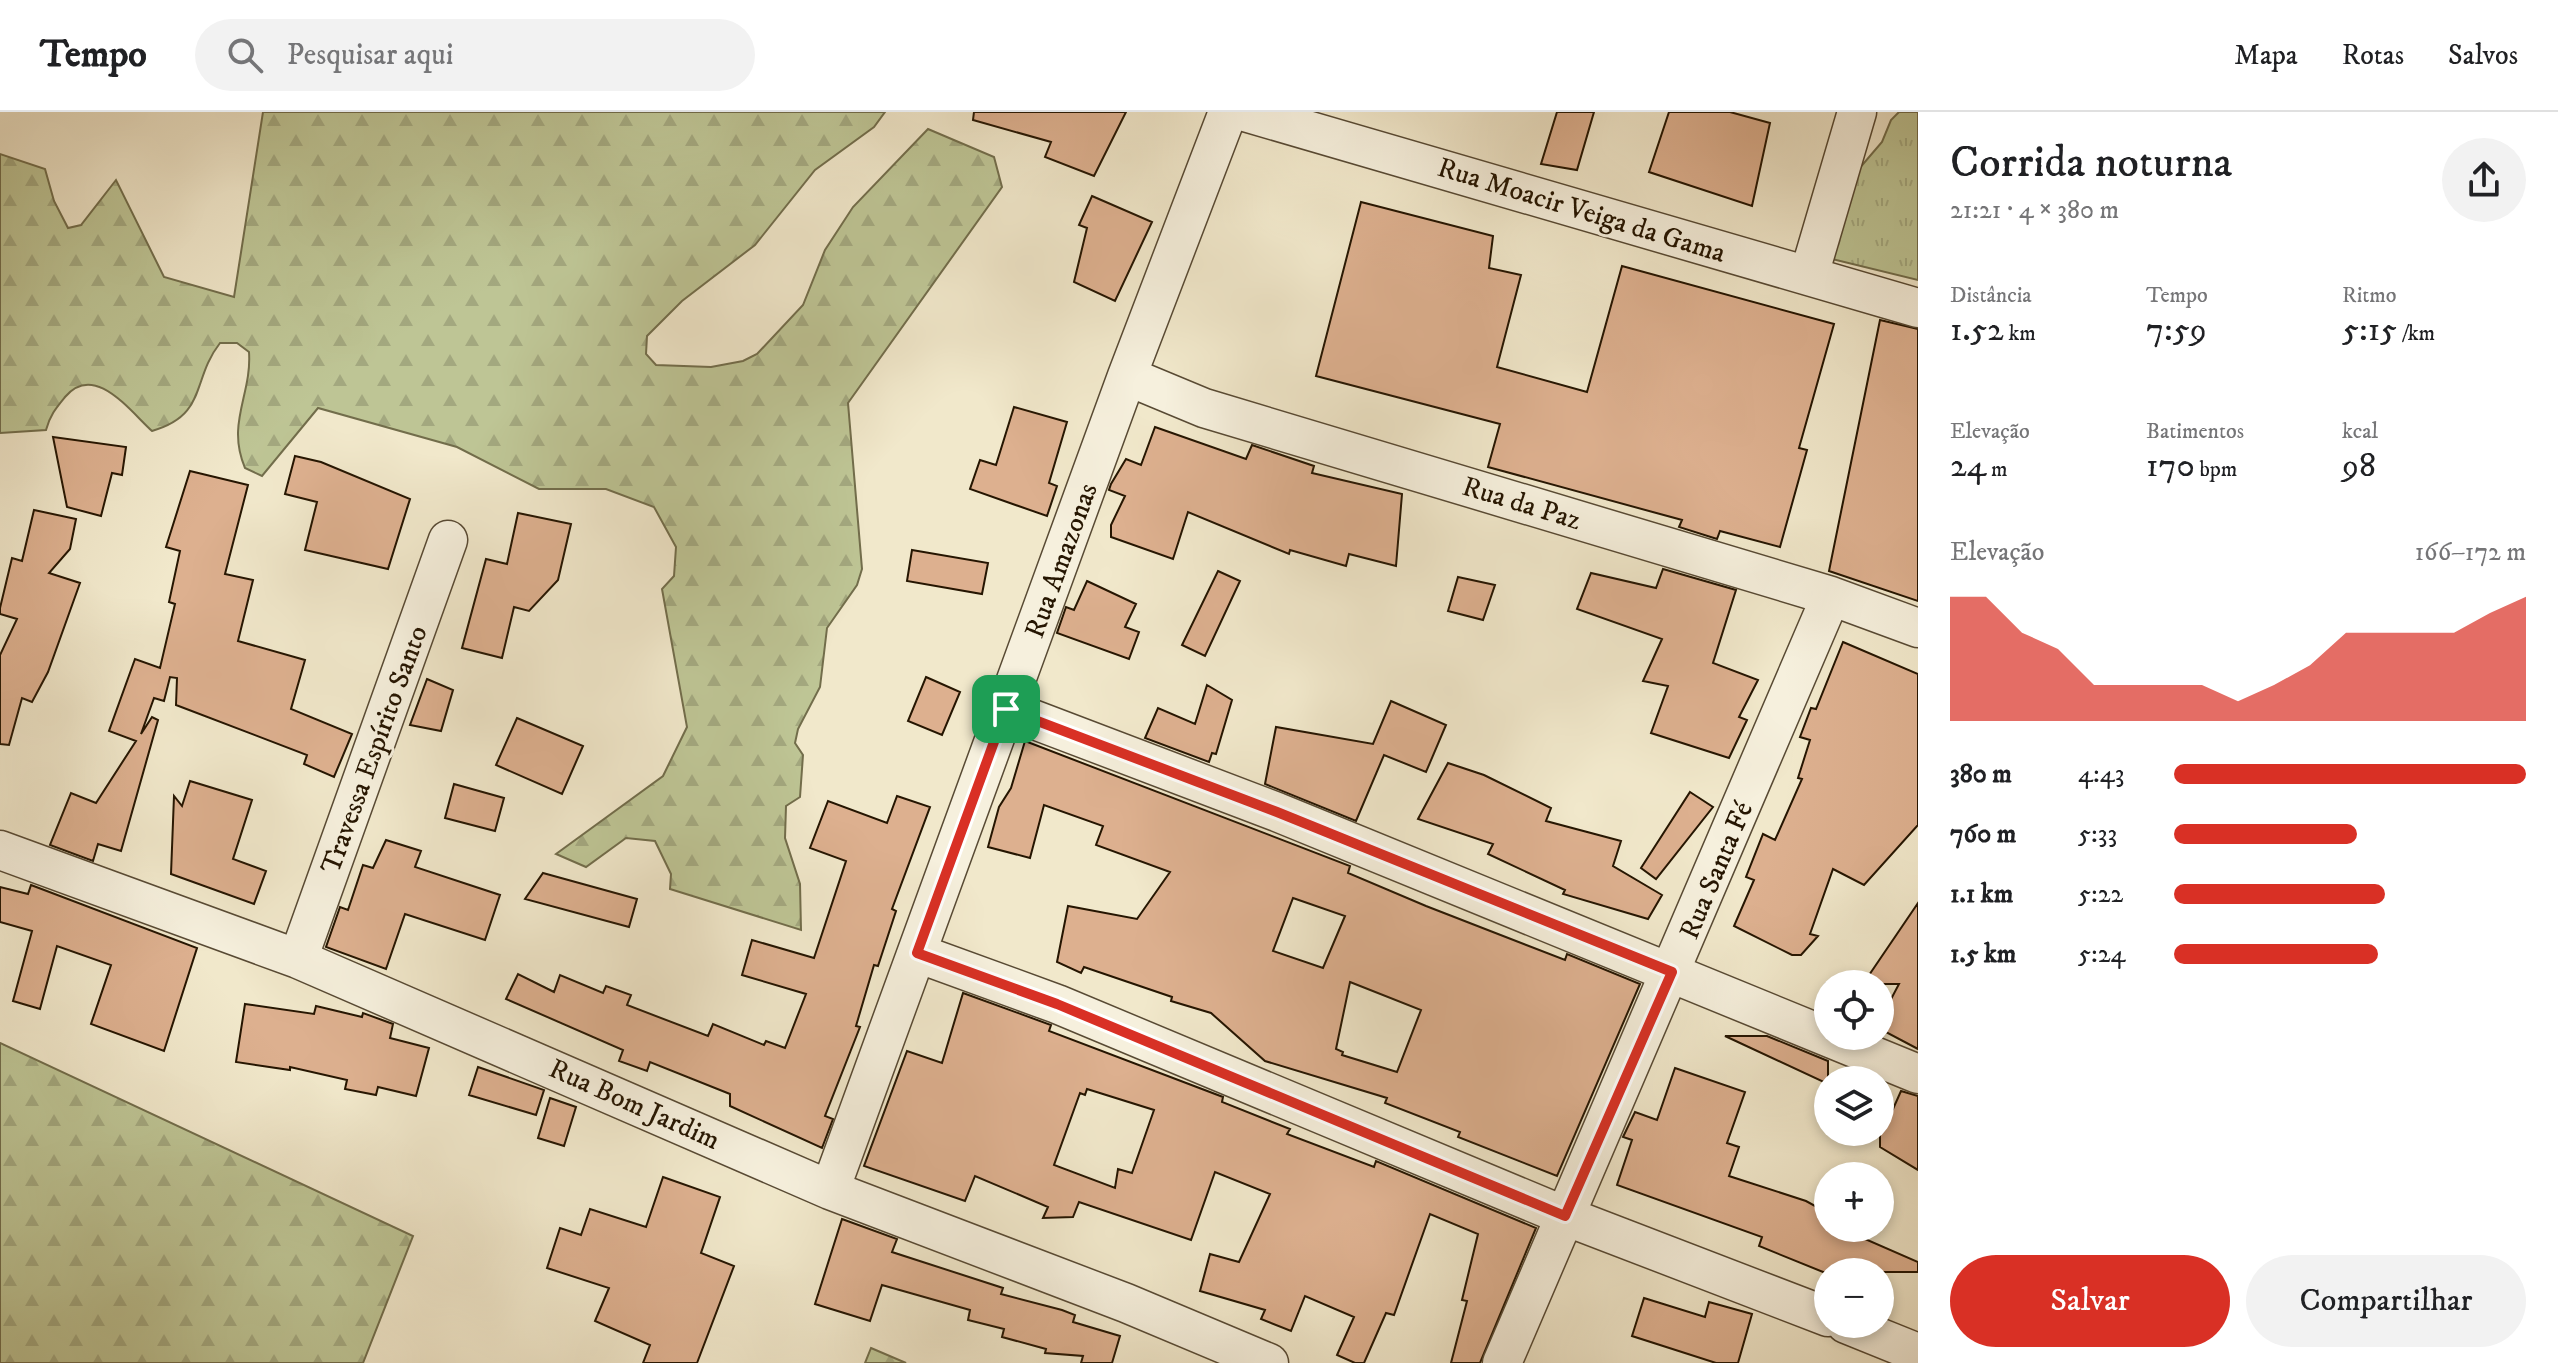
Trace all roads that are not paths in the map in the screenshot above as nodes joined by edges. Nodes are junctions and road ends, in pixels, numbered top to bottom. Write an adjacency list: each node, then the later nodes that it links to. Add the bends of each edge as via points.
1 (1228, 112): 6 (street, Rua Amazonas)
2 (1245, 112): 4 (street, Rua Moacir Veiga da Gama)
3 (1857, 112): 4 (street)
4 (1809, 275): 5 (street, Rua Moacir Veiga da Gama)
5 (1918, 308)
6 (1127, 376): 8 (street, Rua da Paz, via 1204,408); 10 (street, Rua Amazonas)
7 (448, 540): 13 (street, Travessa Espírito Santo)
8 (1831, 596): 9 (street, Rua da Paz); 14 (street, Rua Santa Fé)
9 (1918, 628)
10 (1006, 709): 12 (street, Rua Amazonas); 14 (street)
11 (0, 850): 13 (street, Rua Bom Jardim)
12 (917, 953): 16 (street, Rua Amazonas); 17 (street, via 1057,1004)
13 (298, 959): 16 (street, Rua Bom Jardim)
14 (1672, 972): 15 (street); 17 (street, Rua Santa Fé)
15 (1918, 1074)
16 (830, 1190): 21 (street, Rua Bom Jardim)
17 (1565, 1216): 18 (street); 22 (street, Rua Santa Fé)
18 (1814, 1312)
19 (1881, 1338): 20 (street)
20 (1918, 1353)
21 (1269, 1363)
22 (1502, 1363)

